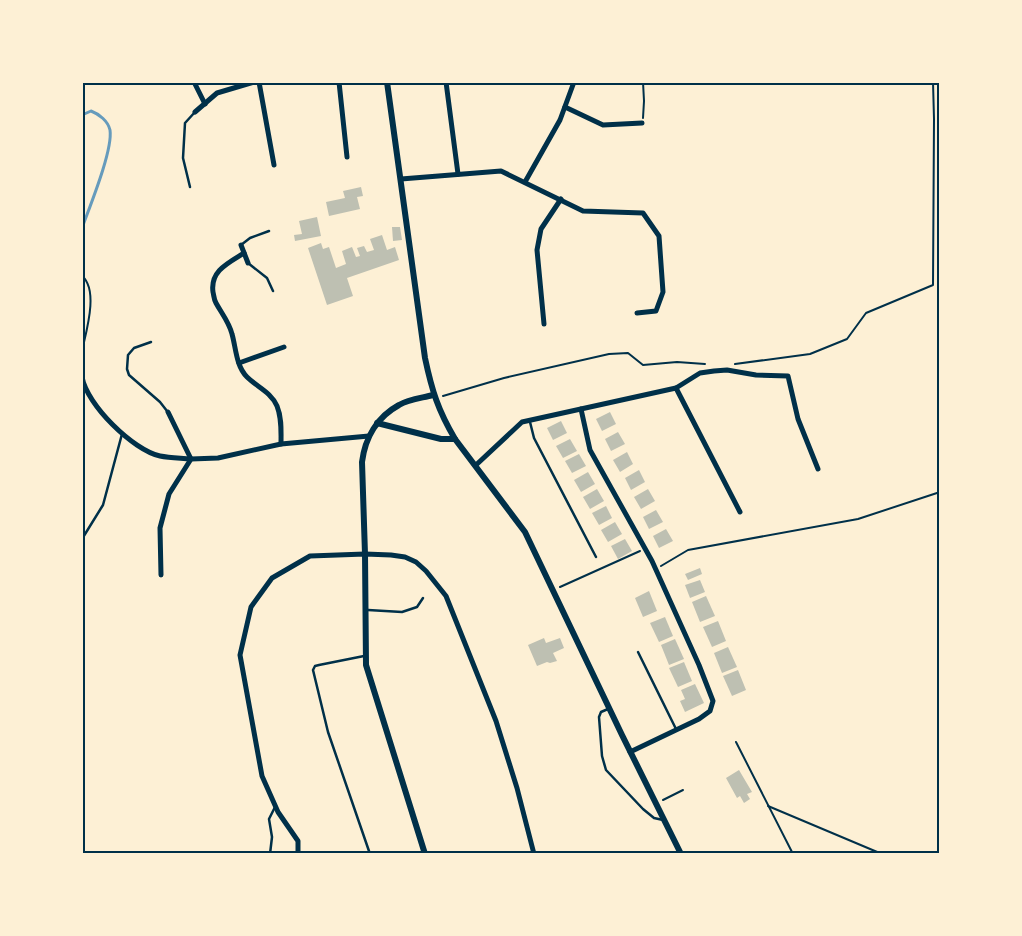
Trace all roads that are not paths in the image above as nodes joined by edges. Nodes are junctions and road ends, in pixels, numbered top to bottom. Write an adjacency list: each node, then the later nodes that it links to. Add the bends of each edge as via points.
1 (194, 82): 8 (street)
2 (254, 82): 8 (street, via 217,93)
3 (259, 82): 13 (street)
4 (339, 82): 12 (street)
5 (387, 82): 15 (street)
6 (446, 82): 14 (street)
7 (574, 82): 9 (street)
8 (205, 104): 10 (street)
9 (565, 107): 11 (street, via 603,125); 16 (street)
10 (195, 112): 17 (lane, via 185,122 183,158)
11 (642, 123)
12 (347, 158)
13 (274, 165)
14 (458, 174): 15 (street); 16 (street, via 501,171)
15 (401, 179): 31 (street, via 425,358)
16 (525, 182): 18 (street)
17 (190, 187)
18 (561, 199): 24 (street, via 583,211 643,213 659,236 663,292 656,311); 25 (street, via 541,229 537,250)
19 (269, 231): 20 (lane)
20 (241, 245): 21 (street)
21 (244, 253): 22 (street); 28 (street, via 216,274 212,287 214,302 227,319 232,333)
22 (248, 264): 23 (lane, via 267,278)
23 (273, 291)
24 (638, 313)
25 (544, 324)
26 (151, 342): 33 (lane, via 134,348 128,355 127,369 129,375)
27 (284, 347): 28 (street)
28 (239, 364): 39 (street, via 246,377 277,405)
29 (82, 377): 36 (street, via 95,403)
30 (676, 388): 32 (street); 42 (street, via 700,373 728,370 788,376 798,419); 43 (street)
31 (434, 397): 35 (street, via 400,404); 38 (street)
32 (581, 409): 34 (street); 53 (street, via 590,450 655,569 713,701 710,710 699,719)
33 (168, 412): 40 (street)
34 (530, 420): 41 (street, via 522,422); 46 (lane, via 534,438)
35 (377, 423): 37 (street); 38 (street, via 441,439)
36 (122, 434): 40 (street, via 159,456); 44 (lane, via 103,505)
37 (368, 436): 39 (street); 45 (street, via 362,462)
38 (454, 439): 41 (street)
39 (282, 444): 40 (street, via 218,458)
40 (191, 459): 47 (street, via 169,494 160,528)
41 (476, 465): 52 (street, via 526,532)
42 (818, 469)
43 (740, 512)
44 (82, 539)
45 (366, 554): 49 (street); 55 (street, via 310,556 272,578 251,607 240,655 262,776); 62 (street, via 391,554 416,562 446,596 496,721)
46 (596, 557)
47 (161, 575)
48 (423, 598): 49 (lane, via 417,607 402,612)
49 (366, 610): 51 (street)
50 (638, 652): 53 (lane)
51 (366, 656): 60 (lane, via 315,666 313,670 328,732); 61 (street, via 366,665)
52 (609, 709): 54 (street); 56 (lane, via 598,717 606,770 643,809 654,818)
53 (676, 730): 54 (street)
54 (630, 752): 56 (street)
55 (275, 807): 58 (lane, via 268,819 272,837); 59 (street, via 298,840)
56 (665, 821): 57 (street)
57 (681, 853)
58 (270, 854)
59 (298, 854)
60 (370, 854)
61 (425, 854)
62 (534, 854)

